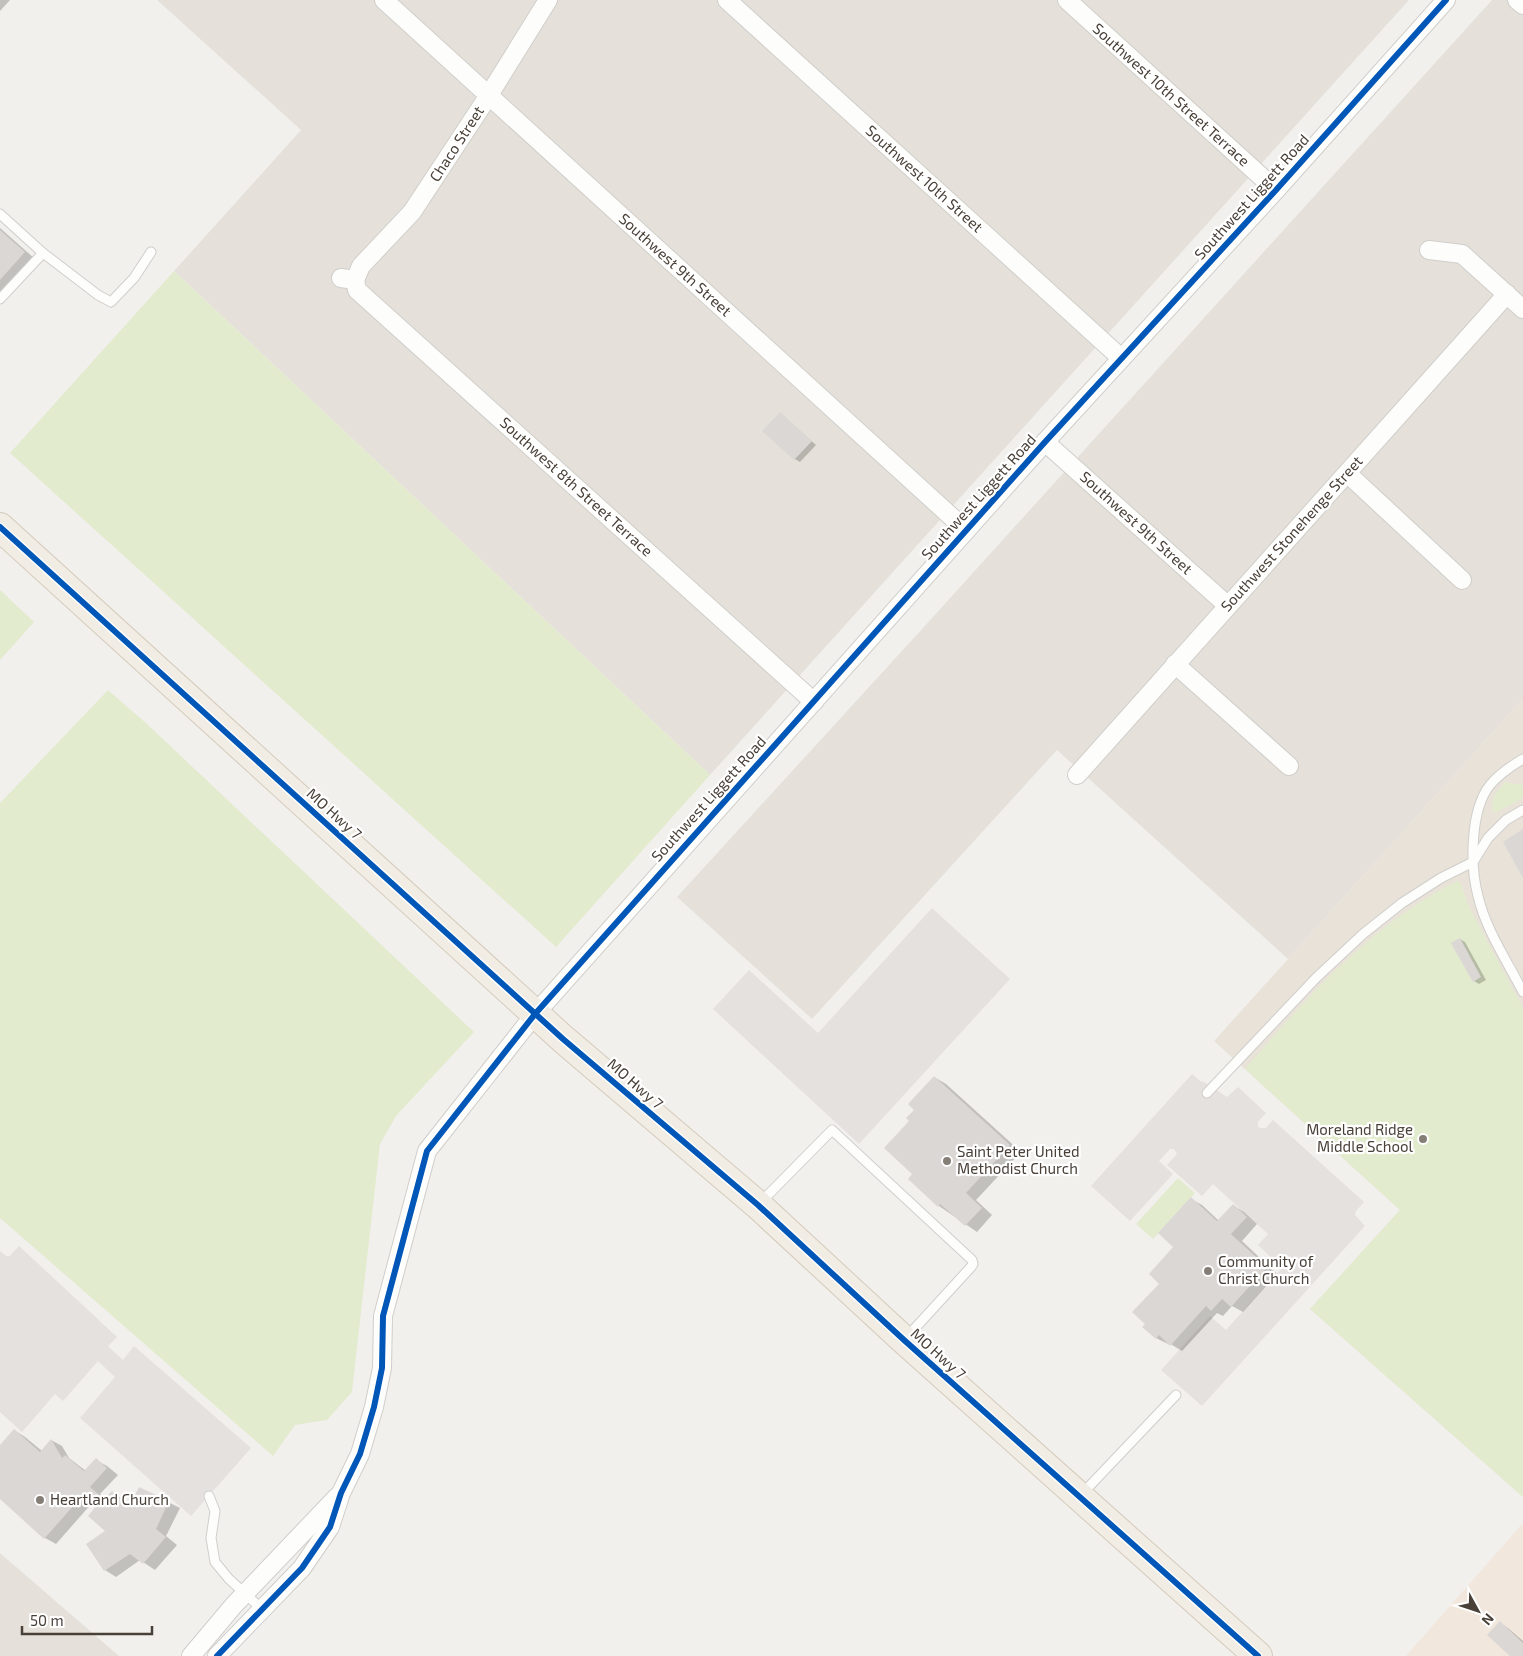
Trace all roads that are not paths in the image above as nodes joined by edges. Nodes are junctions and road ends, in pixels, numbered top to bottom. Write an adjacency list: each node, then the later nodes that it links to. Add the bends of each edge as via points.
1 (384, 0): 8 (street, Southwest 9th Street)
2 (548, 0): 8 (street, Chaco Street)
3 (727, 0): 18 (street, Southwest 10th Street)
4 (1067, 0): 9 (street, Southwest 10th Street Terrace)
5 (1446, 0): 9 (street, Southwest Liggett Road)
6 (1517, 0): 7 (street)
7 (1523, 5)
8 (489, 95): 14 (street, Chaco Street, via 412,212); 22 (street, Southwest 9th Street)
9 (1276, 190): 18 (street, Southwest Liggett Road)
10 (0, 214): 13 (lane)
11 (1429, 250): 15 (street, via 1462,254)
12 (151, 252): 13 (lane, via 134,278 111,302)
13 (43, 253): 16 (lane)
14 (348, 279): 26 (street, Southwest 8th Street Terrace)
15 (1507, 294): 17 (street); 20 (street, Southwest Stonehenge Street)
16 (0, 299)
17 (1523, 309)
18 (1122, 358): 19 (street, Southwest Liggett Road)
19 (1045, 442): 22 (street, Southwest Liggett Road); 24 (street, Southwest 9th Street)
20 (1348, 474): 23 (street); 24 (street, Southwest Stonehenge Street)
21 (0, 528): 33 (main road, MO Hwy 7)
22 (966, 530): 26 (street, Southwest Liggett Road)
23 (1462, 580)
24 (1227, 605): 25 (street, Southwest Stonehenge Street)
25 (1175, 664): 28 (street); 29 (street, Southwest Stonehenge Street)
26 (814, 702): 33 (street, Southwest Liggett Road)
27 (1523, 759): 31 (lane, via 1509,766 1490,786 1480,807 1473,839)
28 (1289, 766)
29 (1077, 775)
30 (1523, 810): 31 (lane, via 1506,820 1488,838)
31 (1473, 862): 32 (lane, via 1478,895 1490,929); 34 (lane, via 1402,903 1363,934 1316,978)
32 (1523, 992)
33 (535, 1014): 35 (main road, MO Hwy 7); 38 (street, Southwest Liggett Road, via 427,1151 383,1316 382,1368 374,1407 360,1454)
34 (1207, 1093)
35 (758, 1205): 36 (main road, MO Hwy 7); 36 (lane, via 832,1130 972,1260 971,1268)
36 (904, 1340): 40 (main road, MO Hwy 7)
37 (1176, 1395): 40 (lane)
38 (341, 1493): 41 (street); 42 (street, via 330,1526 302,1568)
39 (209, 1496): 41 (lane, via 215,1510 212,1538 215,1562)
40 (1079, 1497): 45 (main road, MO Hwy 7)
41 (246, 1594): 42 (lane); 43 (street)
42 (262, 1609): 44 (street)
43 (191, 1656)
44 (217, 1656)
45 (1258, 1656)

